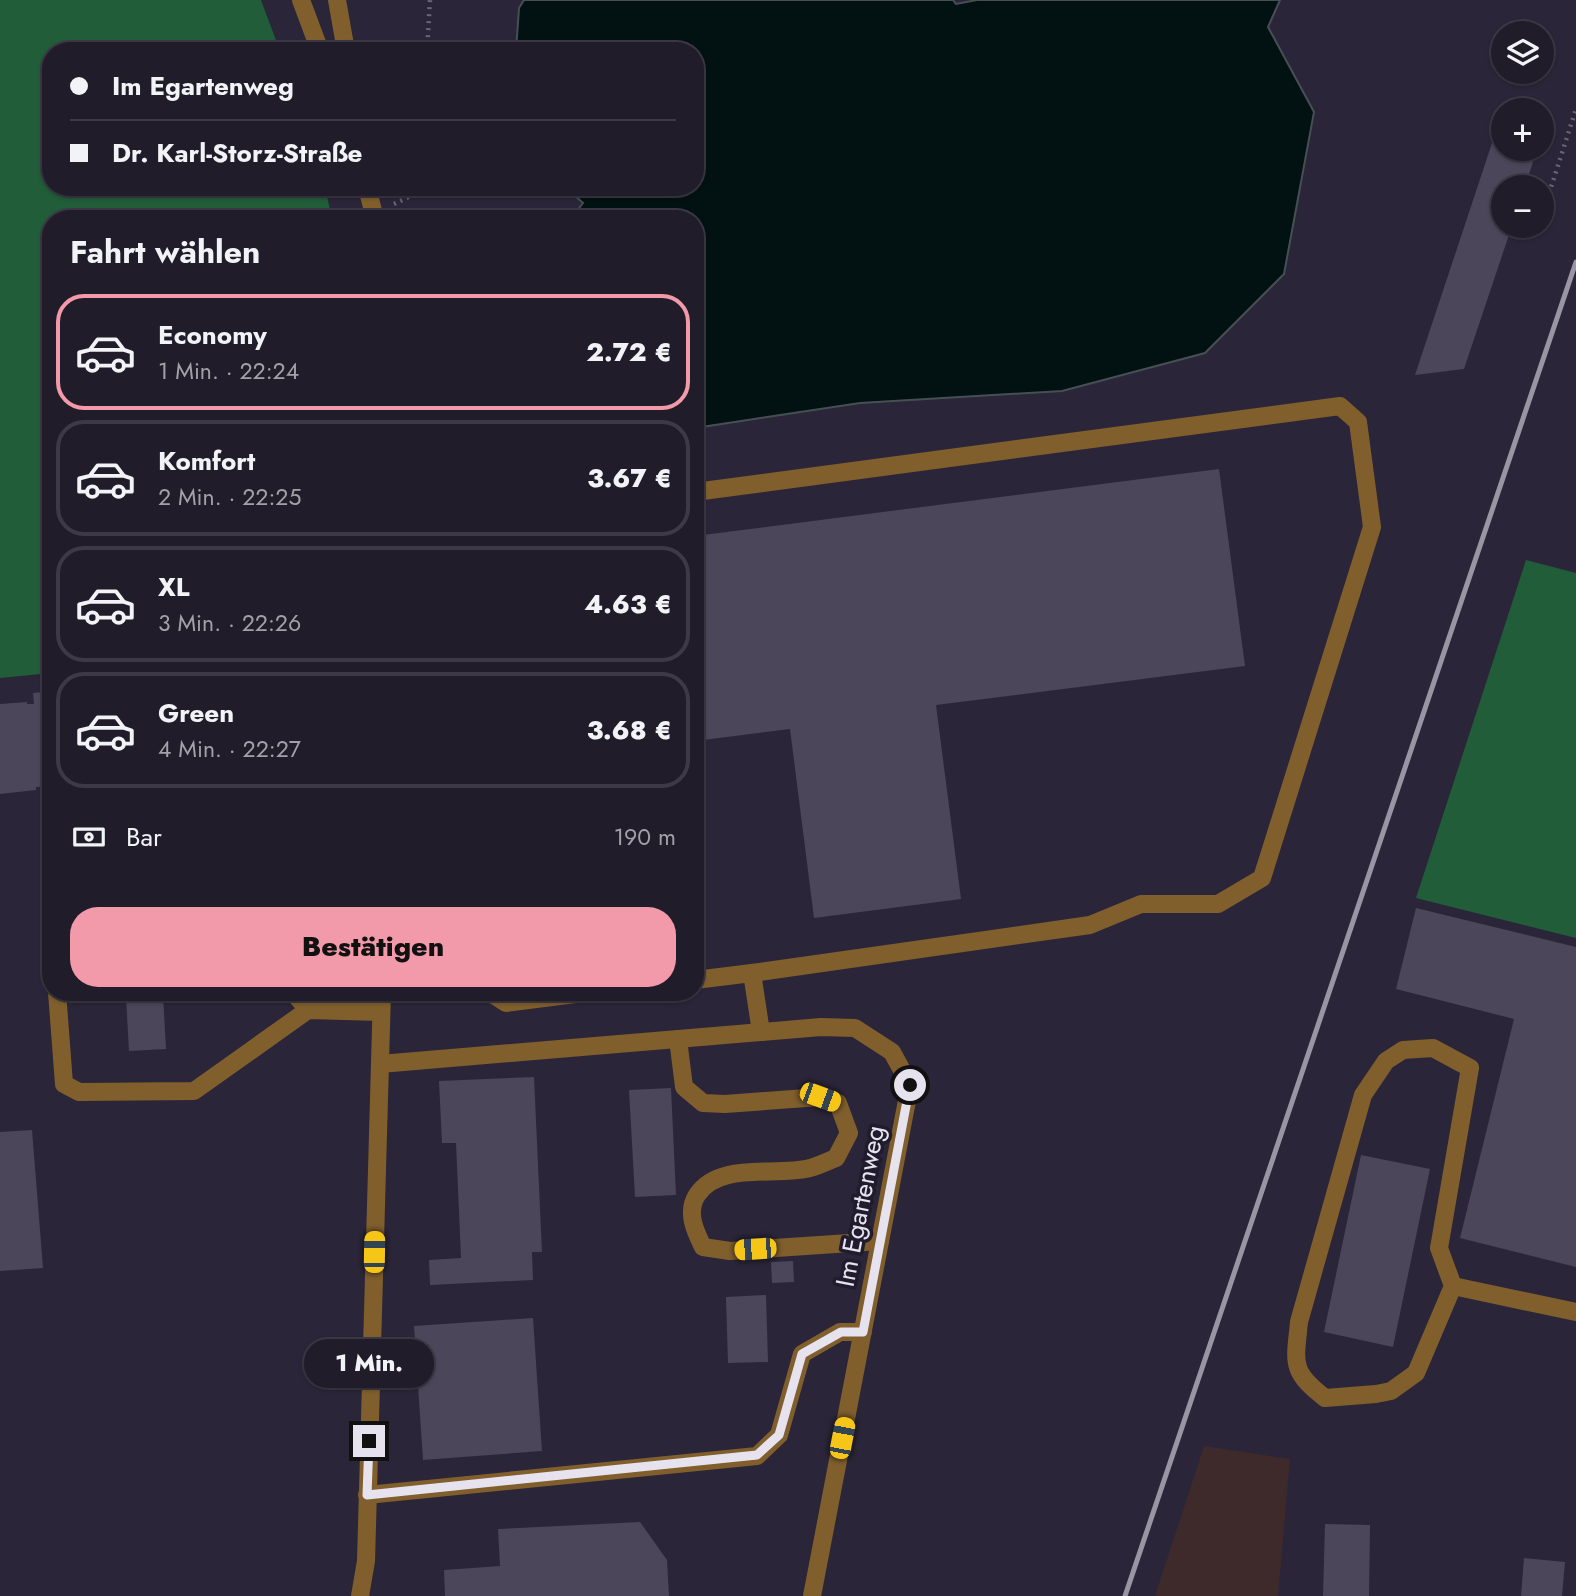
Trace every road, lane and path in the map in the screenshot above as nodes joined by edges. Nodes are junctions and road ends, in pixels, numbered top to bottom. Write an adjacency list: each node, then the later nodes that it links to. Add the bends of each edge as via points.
1 (301, 0): 4 (street)
2 (337, 0): 5 (street)
3 (430, 0): 6 (path)
4 (317, 42)
5 (344, 42)
6 (428, 42)
7 (1576, 109): 8 (path)
8 (1554, 178)
9 (704, 491): 10 (street, via 1340,405 1358,422 1372,527 1262,878 1218,904 1141,904 1090,925)
10 (752, 973): 11 (street); 19 (street)
11 (704, 979)
12 (58, 1001): 17 (street, via 64,1084 79,1092 194,1091)
13 (300, 1001): 17 (street)
14 (382, 1001): 18 (street)
15 (503, 1001): 16 (street)
16 (521, 1001)
17 (307, 1010): 18 (street)
18 (381, 1012): 21 (street)
19 (761, 1032): 20 (street, Im Egartenweg); 22 (street, Im Egartenweg, via 855,1028 892,1052 910,1085)
20 (678, 1039): 21 (street, Im Egartenweg); 22 (street, via 684,1087 703,1103 820,1097 838,1103 849,1133 836,1158 810,1168 728,1175 704,1184 694,1200 692,1226 704,1247 730,1251)
21 (380, 1064): 26 (street)
22 (880, 1241): 25 (street, Im Egartenweg)
23 (1453, 1286): 23 (street, via 1416,1373 1391,1391 1325,1398 1304,1382 1296,1360 1299,1322 1363,1095 1386,1060 1403,1050 1433,1048 1470,1068 1439,1248); 24 (street)
24 (1576, 1312)
25 (863, 1332): 26 (street, via 841,1332 802,1354 779,1435 757,1455); 28 (street, Im Egartenweg)
26 (367, 1495): 27 (street, via 366,1561)
27 (360, 1596)
28 (812, 1596)

